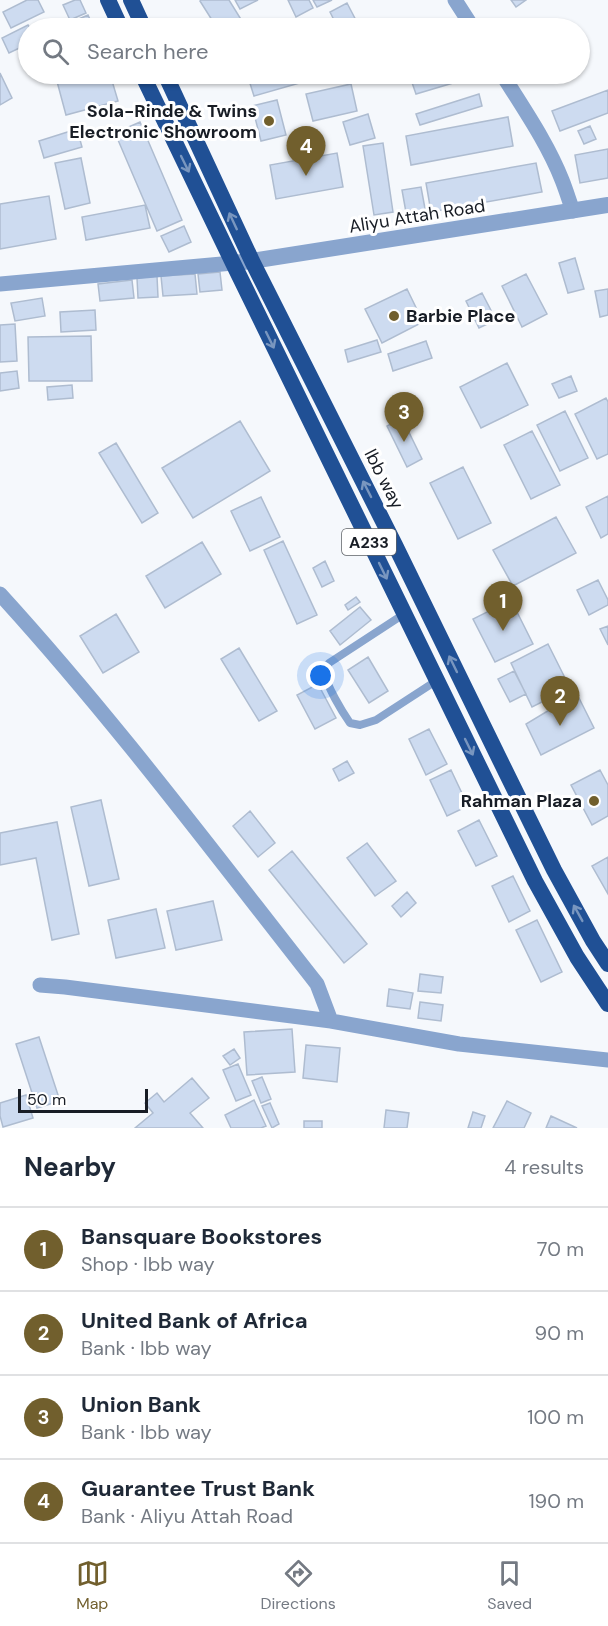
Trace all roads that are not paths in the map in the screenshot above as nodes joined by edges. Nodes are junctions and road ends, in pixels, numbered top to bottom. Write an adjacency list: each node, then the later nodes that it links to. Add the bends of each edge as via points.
1 (108, 0): 4 (highway)
2 (131, 0): 5 (highway)
3 (455, 0): 6 (street)
4 (116, 18)
5 (139, 18)
6 (467, 18)
7 (147, 84): 13 (highway, A233, one-way to 13)
8 (170, 84): 12 (highway, Ibb way / A233, one-way to 8)
9 (508, 84): 11 (street, via 551,156)
10 (608, 205): 11 (street, Aliyu Attah Road)
11 (573, 211): 12 (street, Aliyu Attah Road)
12 (252, 261): 13 (street, Aliyu Attah Road); 18 (highway, Ibb way / A233, one-way to 12, via 554,870)
13 (232, 263): 14 (street); 16 (highway, A233, one-way to 16)
14 (0, 284)
15 (0, 594): 21 (street, via 155,778 317,984)
16 (404, 614): 17 (highway, A233); 17 (lane, via 329,663 325,671 328,682 350,723 360,725 376,720)
17 (436, 681): 20 (highway, A233, one-way to 20, via 535,881)
18 (608, 964)
19 (40, 985): 21 (street)
20 (608, 1004)
21 (331, 1021): 22 (street, via 459,1044)
22 (608, 1060)

